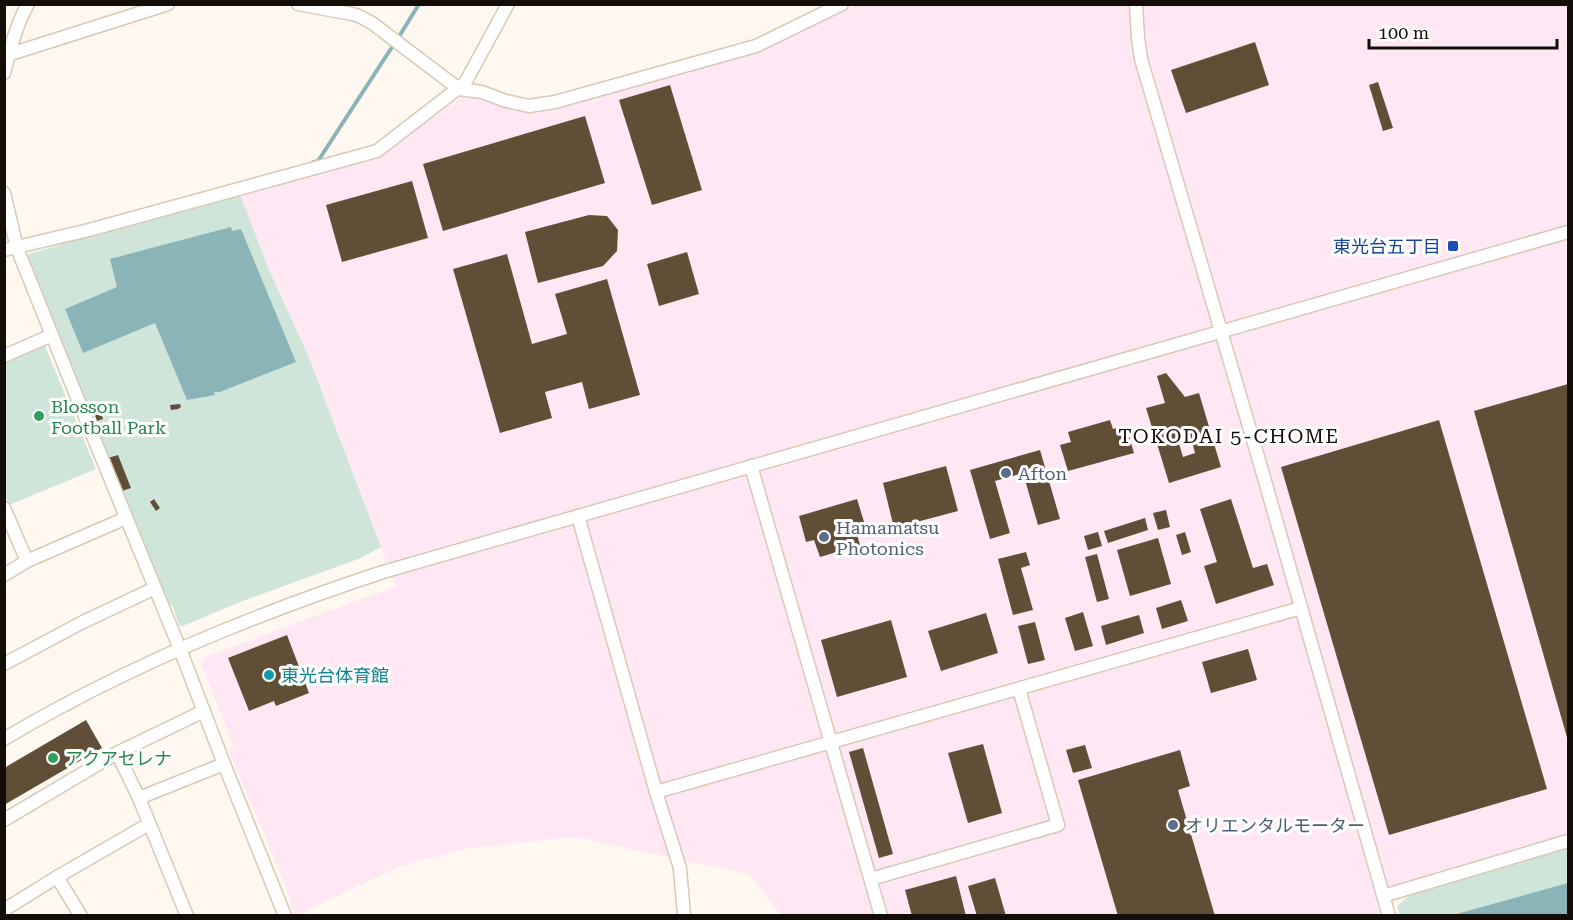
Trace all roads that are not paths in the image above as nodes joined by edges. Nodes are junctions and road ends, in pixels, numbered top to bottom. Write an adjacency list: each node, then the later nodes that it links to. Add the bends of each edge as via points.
1 (28, 4): 8 (street)
2 (168, 4): 8 (street)
3 (298, 4): 7 (street)
4 (508, 4): 10 (street)
5 (842, 4): 10 (street, via 756,46 555,102 529,106)
6 (1136, 4): 14 (street, via 1142,59)
7 (358, 10): 10 (street)
8 (7, 55): 9 (street)
9 (4, 74)
10 (459, 89): 13 (street, via 377,151)
11 (4, 193): 13 (street)
12 (1569, 232): 14 (street)
13 (11, 249): 15 (street)
14 (1221, 331): 17 (street); 24 (street)
15 (52, 335): 16 (street); 20 (street)
16 (4, 356)
17 (752, 466): 19 (street); 30 (street)
18 (4, 508): 21 (street)
19 (578, 516): 25 (street, via 343,585); 33 (street)
20 (126, 518): 21 (street); 23 (street)
21 (27, 561): 22 (street)
22 (4, 575)
23 (155, 588): 25 (street); 26 (street)
24 (1301, 608): 27 (street); 40 (street)
25 (180, 649): 28 (street); 29 (street, via 94,689)
26 (4, 664)
27 (1019, 688): 30 (street); 39 (street, via 1058,825)
28 (204, 711): 31 (street); 32 (street)
29 (4, 739)
30 (831, 743): 33 (street); 39 (street)
31 (117, 753): 34 (street); 35 (street)
32 (224, 764): 34 (street); 44 (street)
33 (656, 792): 45 (street, via 680,868)
34 (139, 798): 36 (street)
35 (4, 820)
36 (149, 824): 38 (street); 43 (street)
37 (1569, 841): 40 (street)
38 (57, 877): 41 (street); 42 (street)
39 (871, 879): 46 (street)
40 (1383, 896): 47 (street)
41 (4, 910)
42 (81, 915)
43 (187, 915)
44 (285, 915)
45 (684, 915)
46 (881, 915)
47 (1389, 915)

